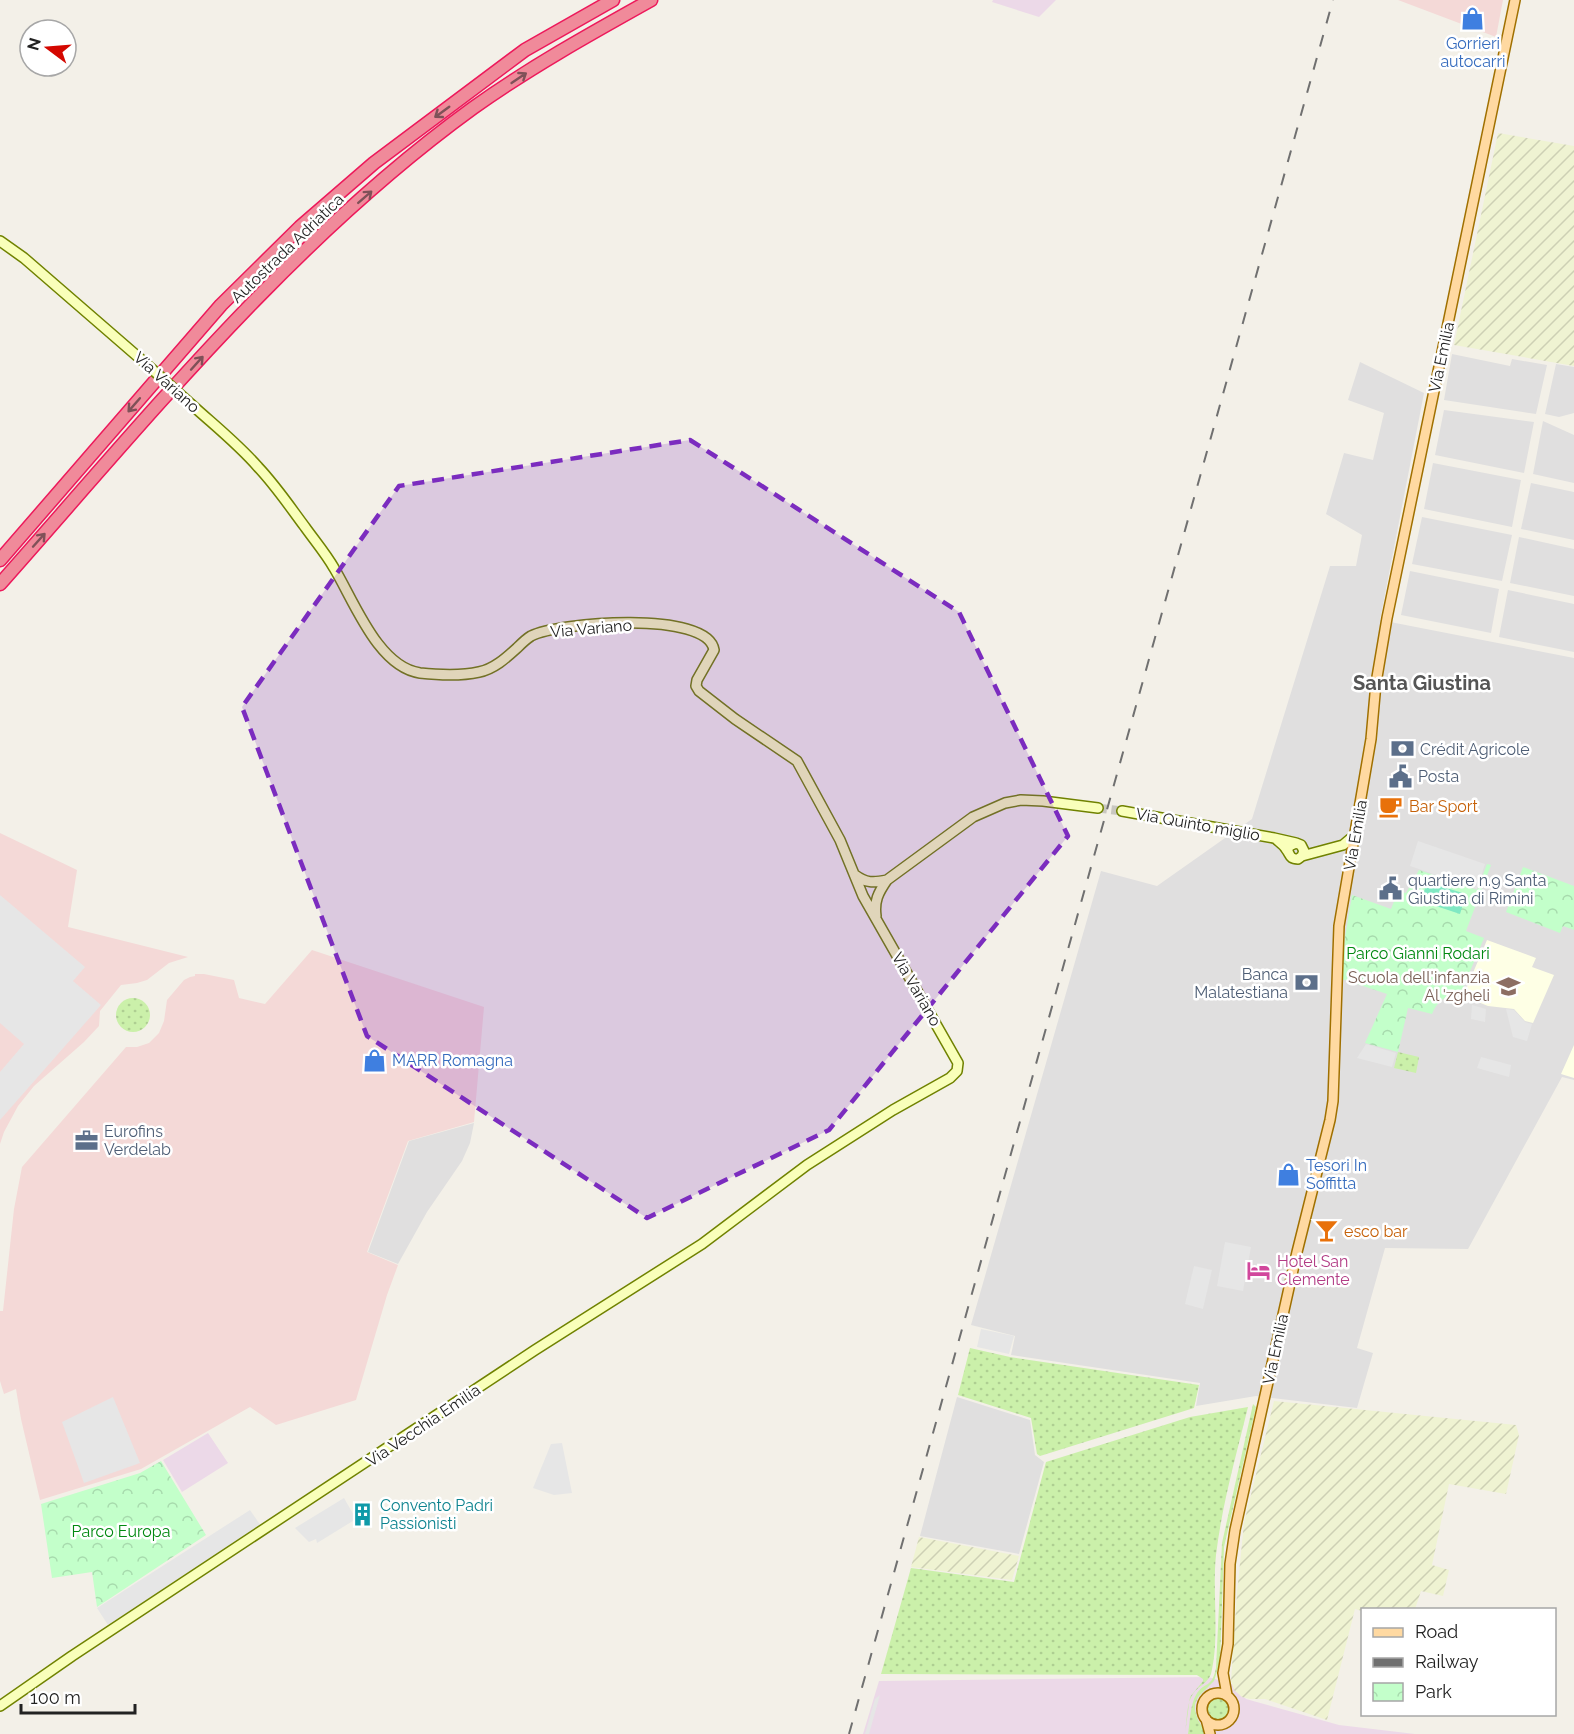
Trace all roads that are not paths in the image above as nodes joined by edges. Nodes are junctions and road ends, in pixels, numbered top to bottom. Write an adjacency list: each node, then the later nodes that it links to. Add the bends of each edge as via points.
1 (613, 0): 5 (highway, Autostrada Adriatica, one-way to 5, via 525,50 374,162 300,227 221,305)
2 (651, 0): 6 (highway, Autostrada Adriatica, one-way to 2, via 238,316 314,242 396,169 473,109 562,49)
3 (1515, 0): 9 (main road, Via Emilia, via 1387,618)
4 (0, 241): 15 (street, Via Variano, bridge, via 144,362 257,465 293,509 334,568 368,630 396,664 420,673 480,672 495,666 529,637 548,630 588,625 667,625 703,635 714,650 697,680 699,691 797,761)
5 (0, 560)
6 (0, 584)
7 (1098, 808): 16 (street, via 1021,800 990,808)
8 (1122, 811): 10 (street, Via Quinto miglio)
9 (1356, 834): 12 (street, via 1343,845); 22 (main road, Via Emilia, via 1339,926 1330,1120 1235,1530)
10 (1274, 838): 11 (street, Via Quinto miglio); 13 (street, Via Quinto miglio)
11 (1298, 844): 12 (street, Via Quinto miglio); 13 (street); 14 (street, via 1304,851)
12 (1322, 849): 14 (street)
13 (1288, 850): 14 (street, via 1292,858)
14 (1302, 856)
15 (854, 873): 17 (street); 19 (street, Via Variano)
16 (887, 880): 17 (street); 18 (street)
17 (873, 883): 19 (street)
18 (877, 894): 19 (street); 20 (street)
19 (863, 896): 20 (street, Via Variano)
20 (876, 918): 21 (street, Via Variano, via 958,1063)
21 (957, 1071): 25 (street, Via Vecchia Emilia, via 807,1165 702,1244)
22 (1223, 1673): 23 (main road, Via Emilia); 24 (main road, Via Emilia)
23 (1210, 1695): 24 (main road); 26 (main road, Via Emilia, via 1203,1703)
24 (1227, 1695): 27 (main road, Via Emilia, via 1235,1709)
25 (0, 1706)
26 (1206, 1719): 27 (main road, via 1215,1725); 28 (main road, Via Emilia)
27 (1226, 1723): 29 (main road, Via Emilia)
28 (1210, 1734)
29 (1221, 1734)

